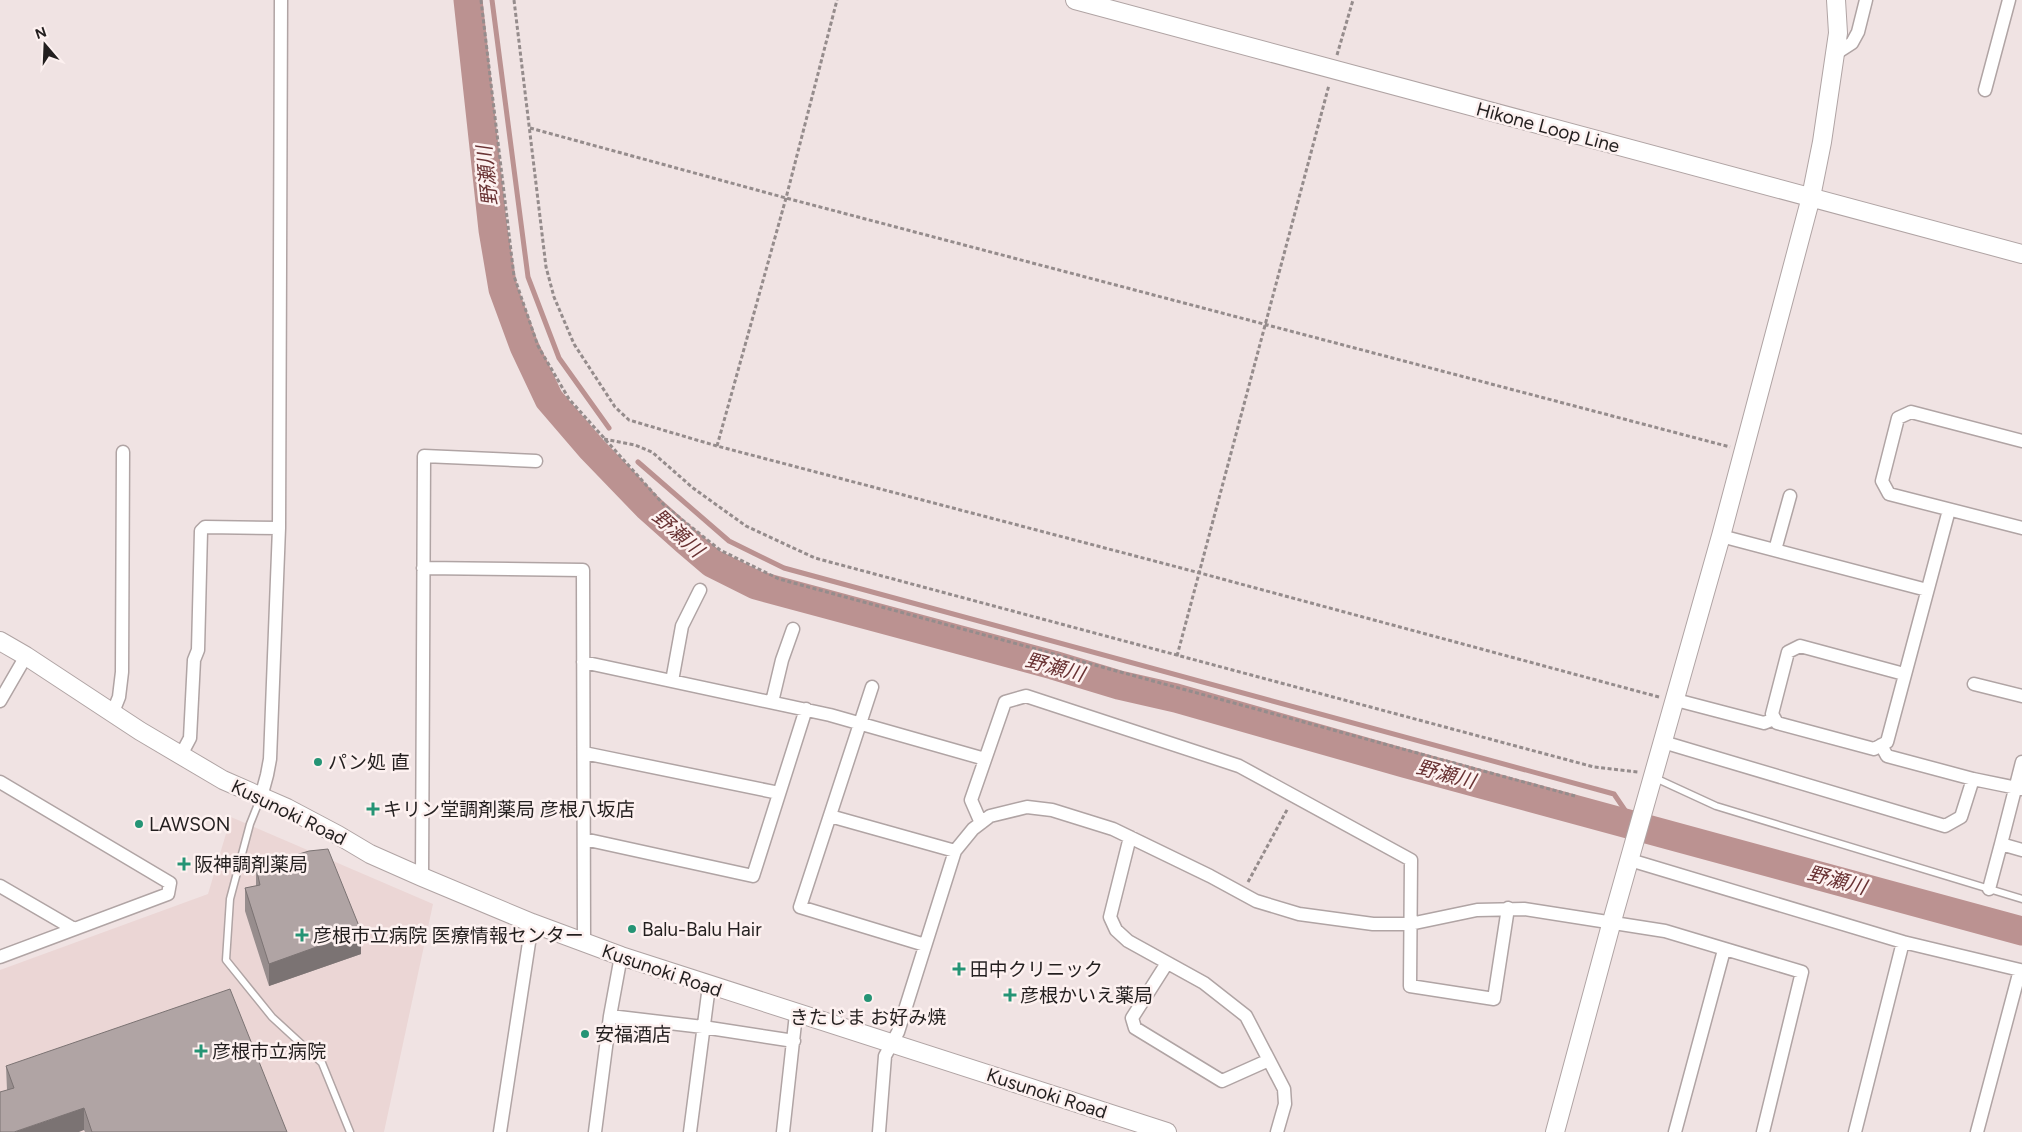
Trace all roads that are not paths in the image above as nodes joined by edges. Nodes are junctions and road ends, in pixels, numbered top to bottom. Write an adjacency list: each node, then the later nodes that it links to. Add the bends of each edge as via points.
1 (281, 0): 15 (street)
2 (1075, 0): 8 (street, Hikone Loop Line)
3 (1836, 0): 6 (street, via 1838,33)
4 (1866, 0): 6 (street, via 1852,43)
5 (2009, 0): 7 (street)
6 (1835, 54): 8 (street)
7 (1985, 90)
8 (1810, 197): 9 (street, Hikone Loop Line); 17 (street)
9 (2022, 254)
10 (2022, 441): 14 (street, via 1911,412 1898,418 1882,481 1889,494)
11 (123, 452): 35 (street, via 122,672 119,697)
12 (536, 461): 19 (street, via 424,456)
13 (1790, 496): 18 (street)
14 (1949, 510): 16 (street); 21 (street)
15 (279, 528): 41 (street, via 206,527 201,531 198,650 194,660 190,738); 49 (street, via 270,759)
16 (2022, 528)
17 (1721, 536): 18 (street); 31 (street)
18 (1775, 550): 21 (street)
19 (423, 568): 25 (street, via 583,570); 58 (street)
20 (700, 590): 27 (street, via 682,626)
21 (1927, 590): 26 (street)
22 (793, 630): 33 (street)
23 (0, 641): 24 (street, Kusunoki Road)
24 (26, 656): 32 (street); 35 (street, Kusunoki Road)
25 (583, 662): 27 (street); 40 (street)
26 (1904, 674): 36 (street, via 1800,646 1788,652 1772,714); 39 (street, via 1887,742)
27 (672, 681): 33 (street)
28 (1974, 684): 30 (street)
29 (872, 688): 37 (street)
30 (2022, 696)
31 (1676, 700): 36 (street, via 1764,722); 38 (street)
32 (0, 701)
33 (772, 702): 34 (street)
34 (806, 709): 37 (street); 48 (street)
35 (113, 712): 41 (street, Kusunoki Road)
36 (1774, 718): 39 (street, via 1776,723 1874,749)
37 (860, 723): 42 (street); 50 (street)
38 (1663, 742): 44 (street, via 1945,826 1961,817); 45 (street)
39 (1881, 745): 44 (street, via 1887,756)
40 (584, 753): 48 (street); 53 (street)
41 (181, 755): 49 (street, Kusunoki Road)
42 (985, 759): 51 (street, via 971,800); 65 (street, via 1005,702 1026,696 1239,766 1411,860)
43 (2022, 762): 47 (street)
44 (1973, 779): 47 (street)
45 (1652, 780): 57 (street); 60 (lane, via 1716,806)
46 (0, 782): 66 (street, via 170,883 168,894)
47 (2019, 788): 54 (street)
48 (779, 793): 53 (street, via 753,876)
49 (261, 798): 58 (street, Kusunoki Road); 81 (lane, via 250,824 230,899 226,960 272,1017 322,1064)
50 (830, 816): 56 (street); 69 (street, via 800,907)
51 (981, 823): 52 (street, via 990,816 1027,807 1052,810); 56 (street)
52 (1130, 837): 65 (street, via 1256,901 1299,914 1373,924); 73 (street, via 1110,917 1116,930 1128,941)
53 (584, 839): 68 (street)
54 (2001, 844): 55 (street); 60 (street)
55 (2022, 850)
56 (955, 851): 69 (street)
57 (1632, 853): 63 (street); 67 (street)
58 (422, 877): 64 (street, Kusunoki Road)
59 (0, 886): 66 (street)
60 (1989, 889): 61 (lane)
61 (2022, 898)
62 (1508, 908): 63 (street); 65 (street, via 1477,910); 65 (street, via 1494,999 1410,986)
63 (1612, 921): 70 (street, via 1665,931); 89 (street)
64 (532, 923): 68 (street, Kusunoki Road); 82 (street)
65 (1410, 924)
66 (74, 929): 72 (street)
67 (1903, 942): 92 (street); 93 (street, via 2020,970)
68 (584, 943): 71 (street, Kusunoki Road)
69 (925, 946): 79 (street)
70 (1724, 950): 90 (street); 91 (street, via 1802,972)
71 (621, 956): 74 (street, Kusunoki Road); 76 (street)
72 (0, 957)
73 (1167, 963): 80 (street, via 1204,983 1246,1016); 80 (street, via 1132,1018 1135,1028 1222,1081)
74 (709, 986): 75 (street, Kusunoki Road); 77 (street)
75 (796, 1014): 78 (street); 79 (street, Kusunoki Road)
76 (610, 1016): 77 (street); 83 (street)
77 (703, 1027): 78 (street); 84 (street)
78 (794, 1041): 85 (street)
79 (892, 1043): 86 (street, via 885,1056); 87 (street, Kusunoki Road)
80 (1269, 1060): 88 (street, via 1284,1089 1285,1104)
81 (350, 1132)
82 (500, 1132)
83 (596, 1132)
84 (690, 1132)
85 (783, 1132)
86 (879, 1132)
87 (1167, 1132)
88 (1277, 1132)
89 (1555, 1132)
90 (1675, 1132)
91 (1763, 1132)
92 (1855, 1132)
93 (1977, 1132)

